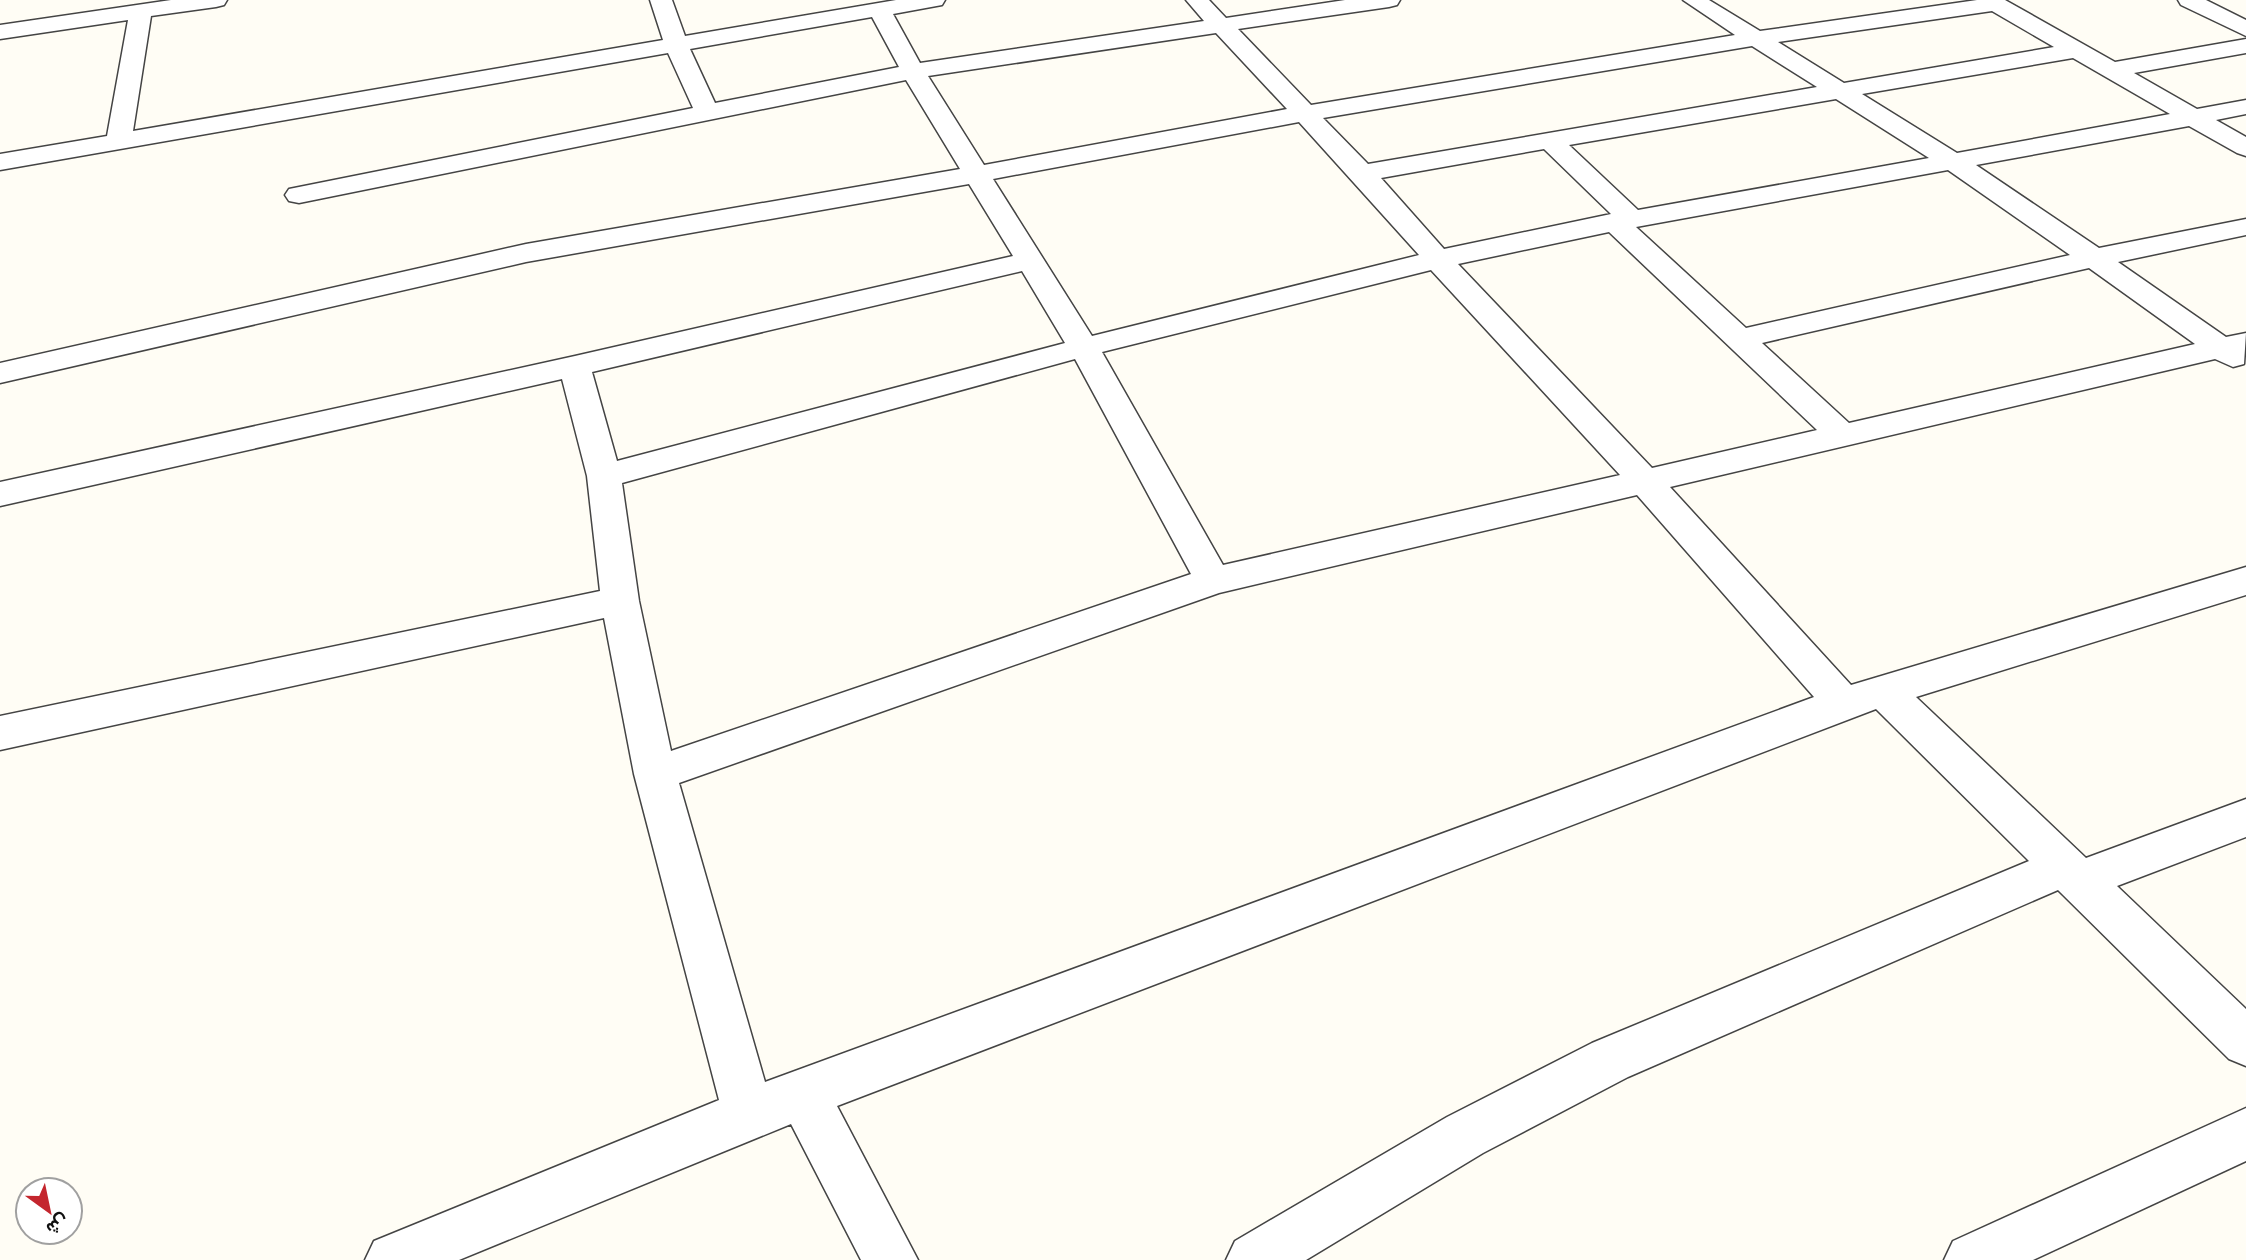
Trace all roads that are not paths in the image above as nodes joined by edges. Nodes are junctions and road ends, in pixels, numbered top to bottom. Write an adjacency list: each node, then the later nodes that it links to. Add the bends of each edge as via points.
1 (216, 0): 10 (street)
2 (661, 0): 15 (street)
3 (934, 0): 9 (street)
4 (1196, 0): 11 (street)
5 (1389, 0): 11 (street)
6 (1694, 0): 14 (street)
7 (2189, 0): 12 (street)
8 (1992, 2): 14 (street); 17 (street)
9 (879, 9): 15 (street); 19 (street)
10 (141, 12): 13 (street); 26 (street)
11 (1222, 25): 19 (street); 23 (street)
12 (2246, 29)
13 (0, 32)
14 (1753, 39): 20 (street); 23 (street)
15 (676, 44): 22 (street); 26 (street)
16 (2246, 46): 18 (street)
17 (2078, 50): 18 (street); 20 (street)
18 (2112, 70): 24 (street)
19 (913, 71): 22 (street); 31 (street)
20 (1836, 90): 25 (street); 28 (street)
21 (2246, 107): 24 (street)
22 (707, 112): 32 (street)
23 (1306, 113): 30 (street); 31 (street)
24 (2195, 117): 27 (street); 28 (street)
25 (1548, 139): 30 (street); 33 (street)
26 (120, 140): 29 (street)
27 (2246, 148)
28 (1951, 161): 33 (street); 35 (street)
29 (0, 162)
30 (1362, 173): 36 (street)
31 (978, 174): 37 (street); 42 (street, via 526,253)
32 (299, 195)
33 (1623, 220): 36 (street); 38 (street)
34 (2246, 227): 35 (street)
35 (2094, 258): 38 (street); 40 (street)
36 (1438, 260): 39 (street); 45 (street)
37 (1028, 261): 39 (street); 41 (street)
38 (1739, 339): 43 (street)
39 (1084, 348): 44 (street); 47 (street)
40 (2237, 352): 43 (street)
41 (575, 366): 44 (street); 46 (street)
42 (0, 373)
43 (1841, 434): 45 (street)
44 (604, 476): 49 (street)
45 (1643, 479): 47 (street); 51 (street)
46 (0, 494)
47 (1213, 581): 53 (street)
48 (2246, 582): 50 (street)
49 (620, 601): 52 (street); 53 (street)
50 (1884, 691): 51 (street); 55 (street)
51 (1843, 703): 57 (street)
52 (0, 733)
53 (655, 774): 58 (street)
54 (2246, 818): 55 (street)
55 (2073, 873): 56 (street); 62 (street, via 1610,1060 1465,1135)
56 (2246, 1042)
57 (803, 1094): 58 (street); 61 (street)
58 (748, 1114): 60 (street)
59 (2246, 1134): 63 (street)
60 (393, 1260)
61 (890, 1260)
62 (1254, 1260)
63 (1972, 1260)

